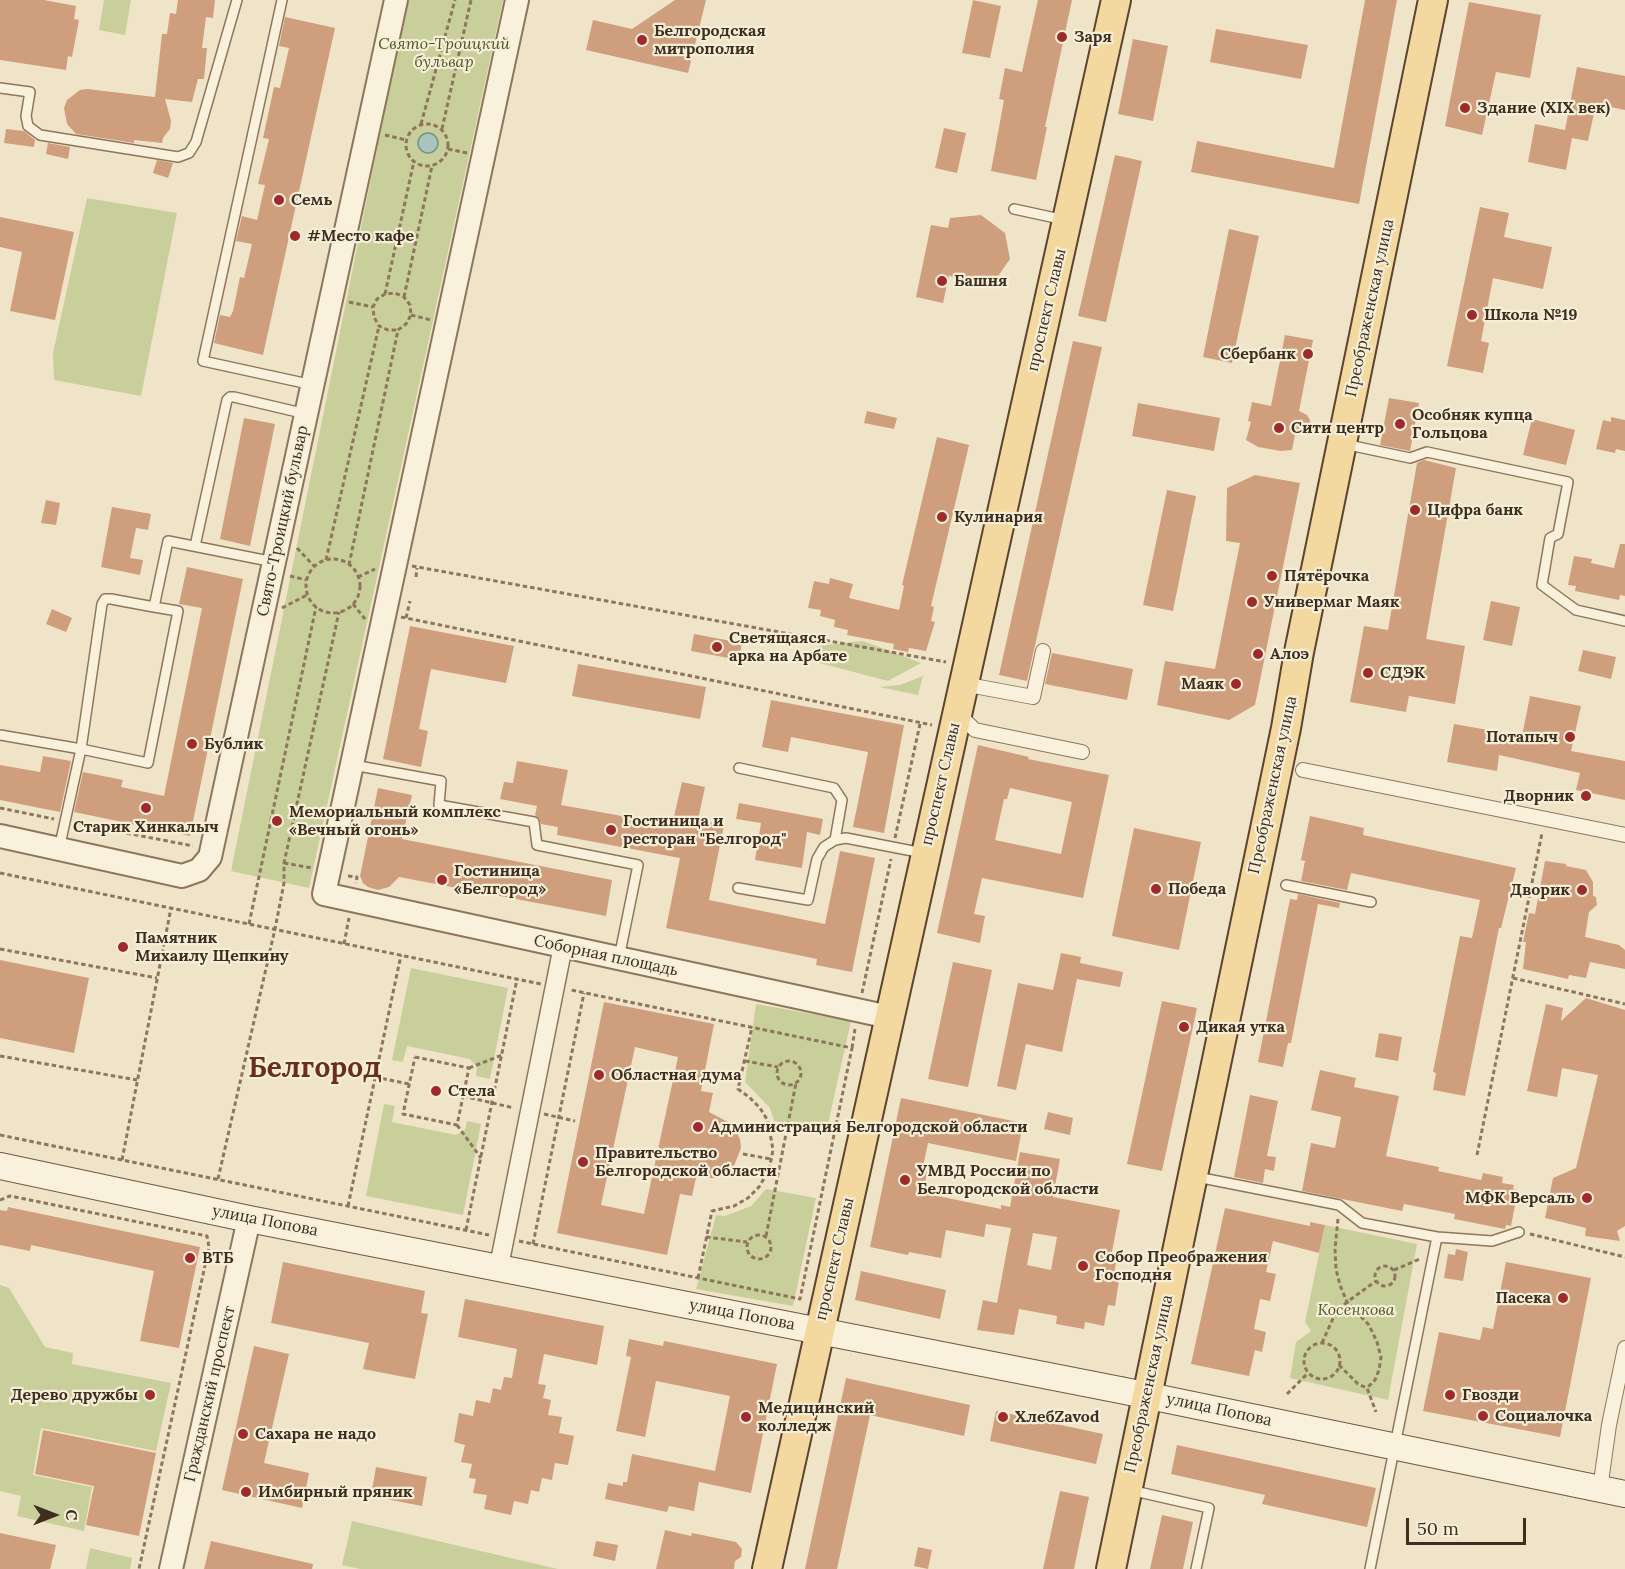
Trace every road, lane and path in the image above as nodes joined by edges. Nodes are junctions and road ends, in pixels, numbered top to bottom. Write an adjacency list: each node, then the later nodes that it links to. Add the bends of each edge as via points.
1 (237, 0): 9 (lane, via 196,141 189,153 178,157 40,135 28,126 30,92)
2 (282, 0): 22 (lane, via 203,361)
3 (396, 0): 18 (street, Свято-Троицкий бульвар)
4 (454, 0): 10 (path)
5 (471, 0): 11 (path)
6 (517, 0): 28 (street)
7 (1116, 0): 15 (main road, проспект Славы)
8 (1433, 0): 24 (main road, Преображенская улица)
9 (0, 88)
10 (421, 124): 11 (path); 12 (path, via 406,140 407,152)
11 (442, 129): 13 (path, via 448,138 448,149 443,160)
12 (414, 161): 13 (path); 16 (path)
13 (432, 166): 17 (path)
14 (1014, 209): 15 (lane)
15 (1067, 221): 39 (main road, проспект Славы)
16 (385, 294): 17 (path); 19 (path)
17 (404, 297): 21 (path, via 411,315)
18 (332, 299): 19 (path); 22 (street, Свято-Троицкий бульвар)
19 (373, 307): 20 (path)
20 (379, 326): 21 (path); 26 (path)
21 (398, 330): 29 (path)
22 (313, 385): 23 (street, Свято-Троицкий бульвар)
23 (306, 414): 25 (lane, via 234,397 227,400); 27 (street, Свято-Троицкий бульвар)
24 (1342, 443): 37 (lane, via 1410,458 1427,452 1568,482 1558,534 1551,538 1542,585 1576,610); 101 (main road, Преображенская улица)
25 (195, 546): 27 (lane); 32 (lane, via 168,541)
26 (326, 560): 29 (path); 33 (path, via 314,566 306,580 307,595)
27 (274, 562): 55 (street, Свято-Троицкий бульвар)
28 (406, 564): 30 (path); 35 (street); 39 (path)
29 (349, 565): 34 (path, via 358,577 359,592 353,604)
30 (416, 577)
31 (410, 601): 36 (path)
32 (154, 607): 43 (lane, via 111,599 102,604); 43 (lane, via 178,612 148,763)
33 (316, 608): 34 (path); 63 (path)
34 (339, 612): 64 (path, via 284,863)
35 (384, 614): 36 (path); 45 (street)
36 (406, 618): 41 (path)
37 (1625, 621)
38 (1043, 651): 39 (street, via 1033,697)
39 (965, 675): 40 (main road, проспект Славы)
40 (955, 721): 41 (path); 44 (street, via 975,730); 57 (main road, проспект Славы)
41 (920, 723): 54 (path)
42 (0, 735): 43 (lane)
43 (81, 749): 50 (lane)
44 (1082, 752)
45 (353, 765): 65 (street, Соборная площадь, via 324,894); 68 (lane, via 441,781 439,805 534,822 537,845 638,865)
46 (739, 768): 53 (lane, via 834,788 842,800)
47 (1303, 770): 49 (street)
48 (0, 808): 50 (path)
49 (1544, 819): 51 (street); 70 (path)
50 (65, 821): 55 (path); 56 (lane)
51 (1625, 835)
52 (0, 836): 56 (street)
53 (835, 840): 54 (lane, via 846,838); 60 (lane, via 824,847 817,859 808,900)
54 (893, 847): 57 (lane); 75 (path)
55 (204, 848): 56 (street, Свято-Троицкий бульвар, via 206,864 182,876)
56 (59, 849)
57 (926, 853): 76 (main road, проспект Славы)
58 (0, 873): 62 (path)
59 (1286, 885): 61 (lane)
60 (738, 888)
61 (1371, 902)
62 (171, 908): 63 (path); 69 (path)
63 (249, 924): 64 (path)
64 (275, 929): 67 (path); 102 (path)
65 (563, 946): 68 (street, Соборная площадь); 72 (street)
66 (0, 949): 69 (path)
67 (401, 955): 71 (path); 84 (path)
68 (619, 958): 75 (street, Соборная площадь)
69 (157, 978): 85 (path)
70 (1512, 978): 74 (path); 96 (path)
71 (517, 979): 72 (path); 79 (path)
72 (555, 987): 73 (path); 90 (street)
73 (584, 993): 77 (path); 91 (path)
74 (1625, 1004)
75 (858, 1011): 76 (street, Соборная площадь); 78 (path)
76 (889, 1017): 124 (main road, проспект Славы)
77 (752, 1027): 78 (path); 81 (path)
78 (852, 1048): 121 (path)
79 (502, 1055): 83 (path); 89 (path)
80 (0, 1056): 85 (path)
81 (745, 1061): 82 (path); 98 (path, via 738,1089 749,1096 768,1121)
82 (778, 1067): 86 (path, via 777,1076 782,1083); 86 (path, via 787,1061 796,1062 801,1073)
83 (469, 1068): 87 (path, via 415,1057); 88 (path)
84 (375, 1077): 87 (path); 104 (path)
85 (138, 1080): 99 (path)
86 (796, 1083): 109 (path)
87 (409, 1084): 93 (path, via 403,1114)
88 (463, 1096): 89 (path); 93 (path)
89 (492, 1103): 90 (path); 97 (path)
90 (530, 1111): 91 (path); 112 (street)
91 (559, 1118): 92 (path); 114 (path)
92 (575, 1120)
93 (457, 1125): 97 (path)
94 (0, 1135): 99 (path)
95 (743, 1154): 98 (path)
96 (1477, 1155)
97 (481, 1158): 107 (path)
98 (771, 1159): 110 (path, via 769,1170 748,1198 712,1211)
99 (122, 1160): 102 (path)
100 (0, 1166): 106 (main road, улица Попова)
101 (1192, 1176): 105 (lane); 131 (main road, Преображенская улица)
102 (218, 1179): 104 (path)
103 (0, 1200): 137 (path, via 10,1196 207,1236 209,1247)
104 (348, 1206): 107 (path)
105 (1339, 1206): 111 (lane, via 1362,1223); 122 (path, via 1336,1269)
106 (249, 1218): 117 (main road, улица Попова); 138 (street, Гражданский проспект)
107 (466, 1230): 112 (path)
108 (1519, 1232): 111 (lane, via 1492,1241); 116 (path)
109 (766, 1236): 113 (path, via 757,1235); 113 (path, via 771,1247 762,1259 748,1254)
110 (706, 1237): 113 (path); 119 (path)
111 (1437, 1237): 115 (lane)
112 (505, 1238): 114 (path); 117 (street)
113 (747, 1242)
114 (533, 1244): 119 (path)
115 (1434, 1252): 118 (path); 133 (lane)
116 (1625, 1257)
117 (499, 1266): 124 (main road, улица Попова)
118 (1394, 1270): 120 (path, via 1395,1278 1390,1285 1382,1286); 120 (path, via 1387,1265 1379,1267 1374,1273)
119 (698, 1278): 121 (path)
120 (1376, 1281): 122 (path)
121 (800, 1299): 123 (path)
122 (1347, 1302): 125 (path, via 1335,1314); 129 (path, via 1369,1325 1381,1357 1375,1380)
123 (793, 1306)
124 (819, 1330): 131 (main road, улица Попова); 139 (main road, проспект Славы)
125 (1322, 1343): 127 (path, via 1338,1354); 128 (path, via 1305,1353)
126 (1625, 1348): 135 (street)
127 (1340, 1365): 128 (path, via 1326,1379); 129 (path)
128 (1308, 1373): 130 (path)
129 (1367, 1388): 132 (path)
130 (1287, 1394)
131 (1147, 1395): 133 (main road, улица Попова); 134 (main road, Преображенская улица)
132 (1376, 1412)
133 (1395, 1447): 135 (main road, улица Попова); 142 (lane)
134 (1128, 1489): 140 (main road, Преображенская улица); 141 (lane, via 1209,1508)
135 (1600, 1489): 136 (main road, улица Попова)
136 (1625, 1494)
137 (139, 1569)
138 (171, 1569)
139 (767, 1569)
140 (1111, 1569)
141 (1196, 1569)
142 (1370, 1569)

